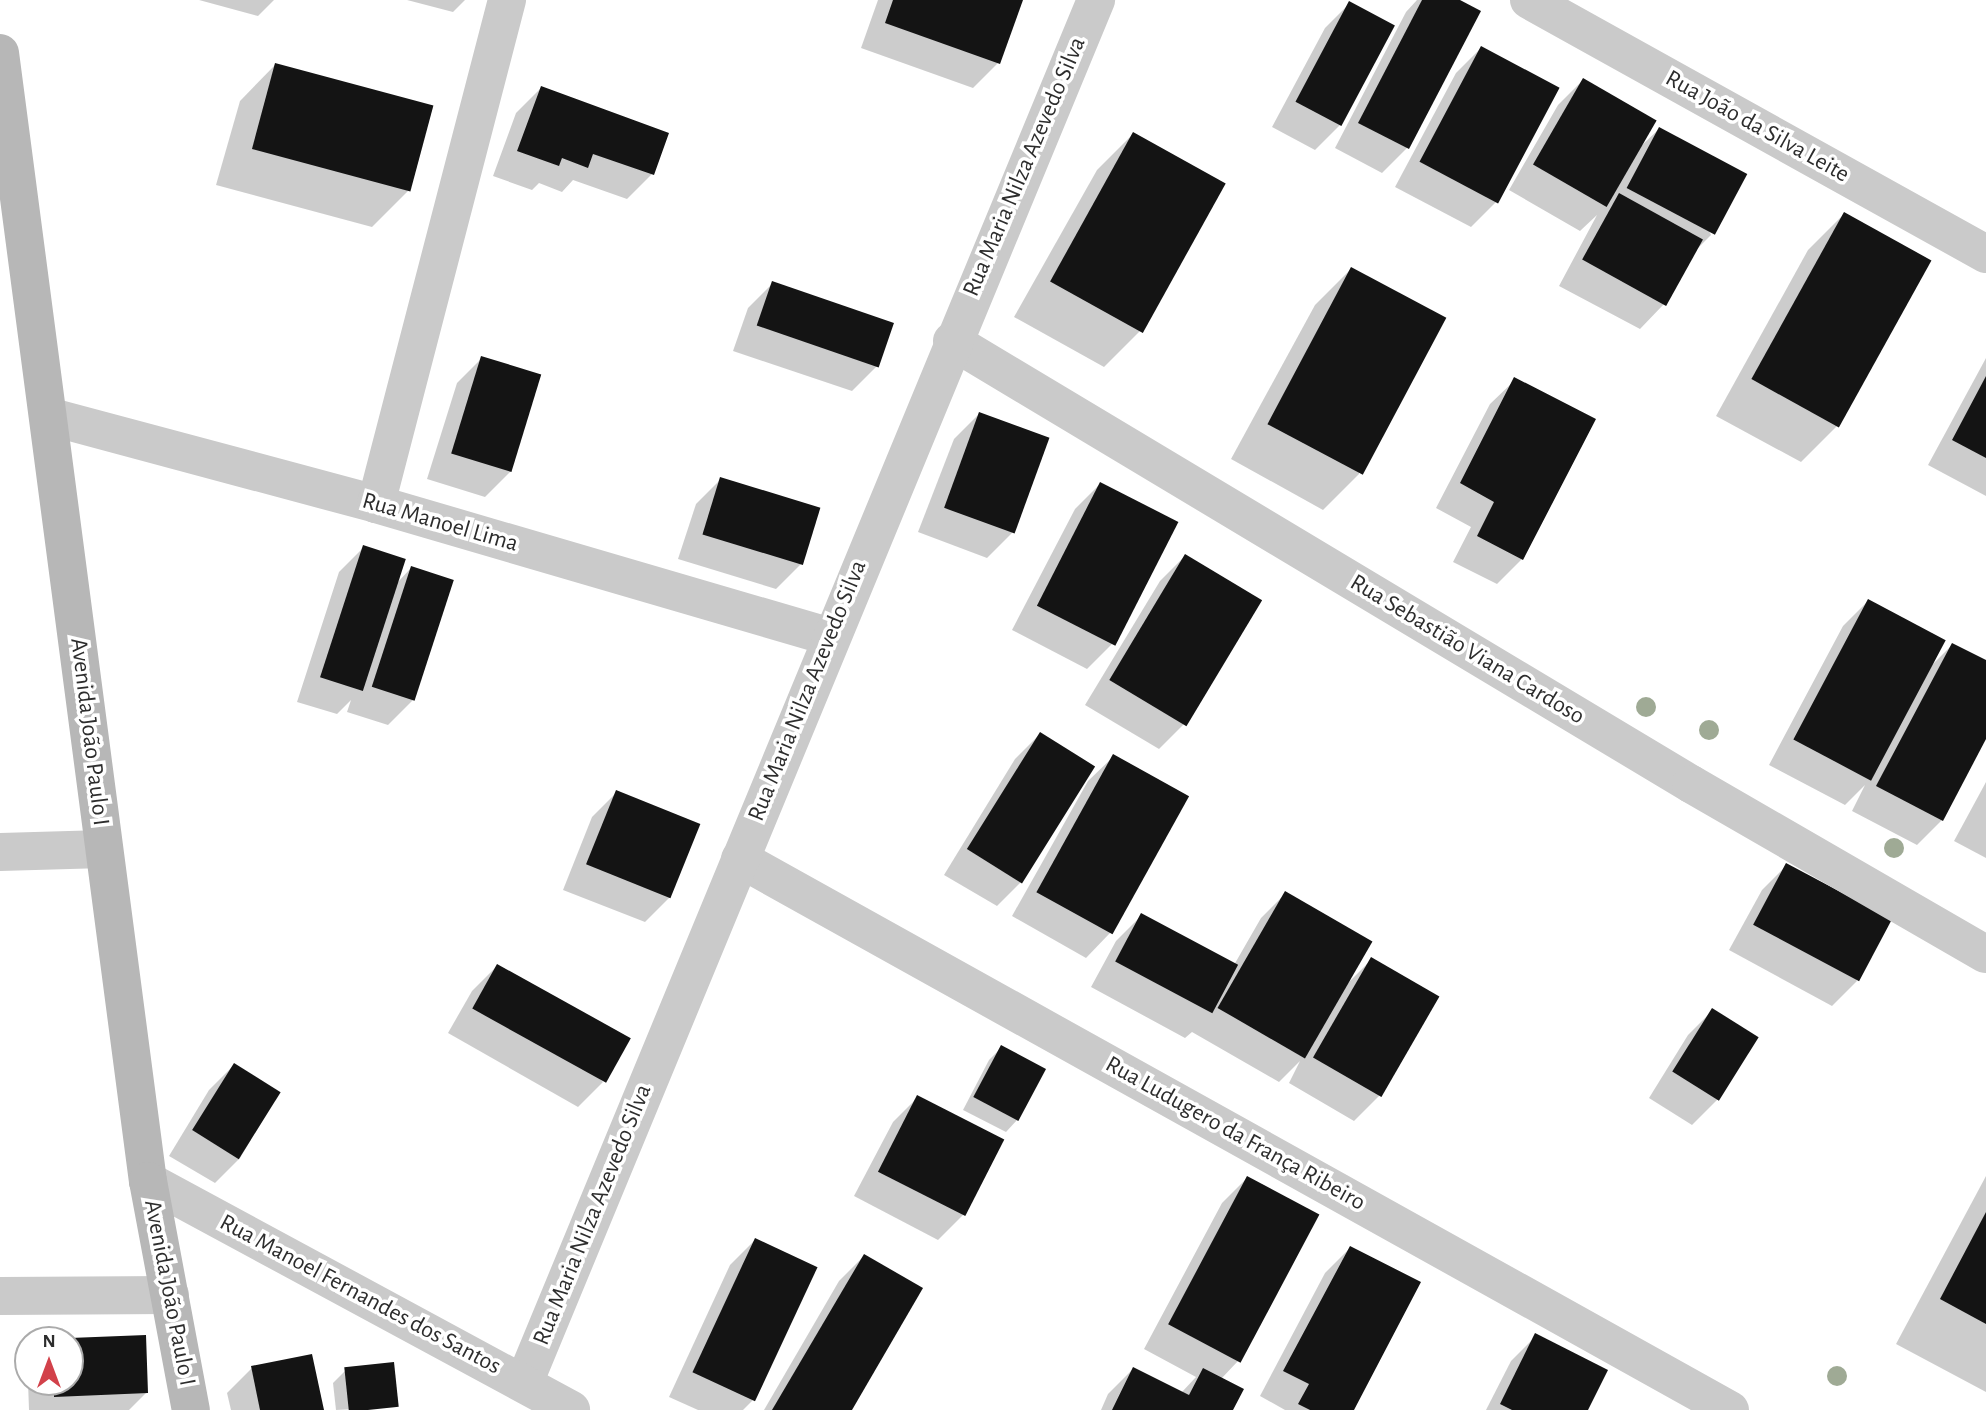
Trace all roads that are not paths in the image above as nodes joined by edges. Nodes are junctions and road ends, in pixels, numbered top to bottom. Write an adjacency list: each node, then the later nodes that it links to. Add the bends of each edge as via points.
1 (507, 0): 8 (street)
2 (1096, 0): 6 (street, Rua Maria Nilza Azevedo Silva)
3 (1529, 0): 5 (street, Rua João da Silva Leite)
4 (0, 52): 7 (main road, Avenida João Paulo I)
5 (1986, 254)
6 (952, 341): 9 (street, Rua Maria Nilza Azevedo Silva); 13 (street, Rua Sebastião Viana Cardoso, via 1691,784)
7 (48, 416): 8 (street, Rua Manoel Lima); 10 (main road, Avenida João Paulo I)
8 (376, 504): 9 (street, Rua Manoel Lima)
9 (830, 636): 12 (street, Rua Maria Nilza Azevedo Silva)
10 (104, 849): 11 (street); 14 (main road, Avenida João Paulo I)
11 (0, 852)
12 (740, 859): 17 (street, Rua Maria Nilza Azevedo Silva); 18 (street, Rua Ludugero da França Ribeiro)
13 (1986, 954)
14 (148, 1181): 15 (main road, Avenida João Paulo I); 17 (street, Rua Manoel Fernandes dos Santos)
15 (170, 1295): 16 (street); 19 (main road, Avenida João Paulo I)
16 (0, 1296)
17 (524, 1383): 20 (street, Rua Manoel Fernandes dos Santos)
18 (1712, 1405)
19 (191, 1410)
20 (570, 1410)

